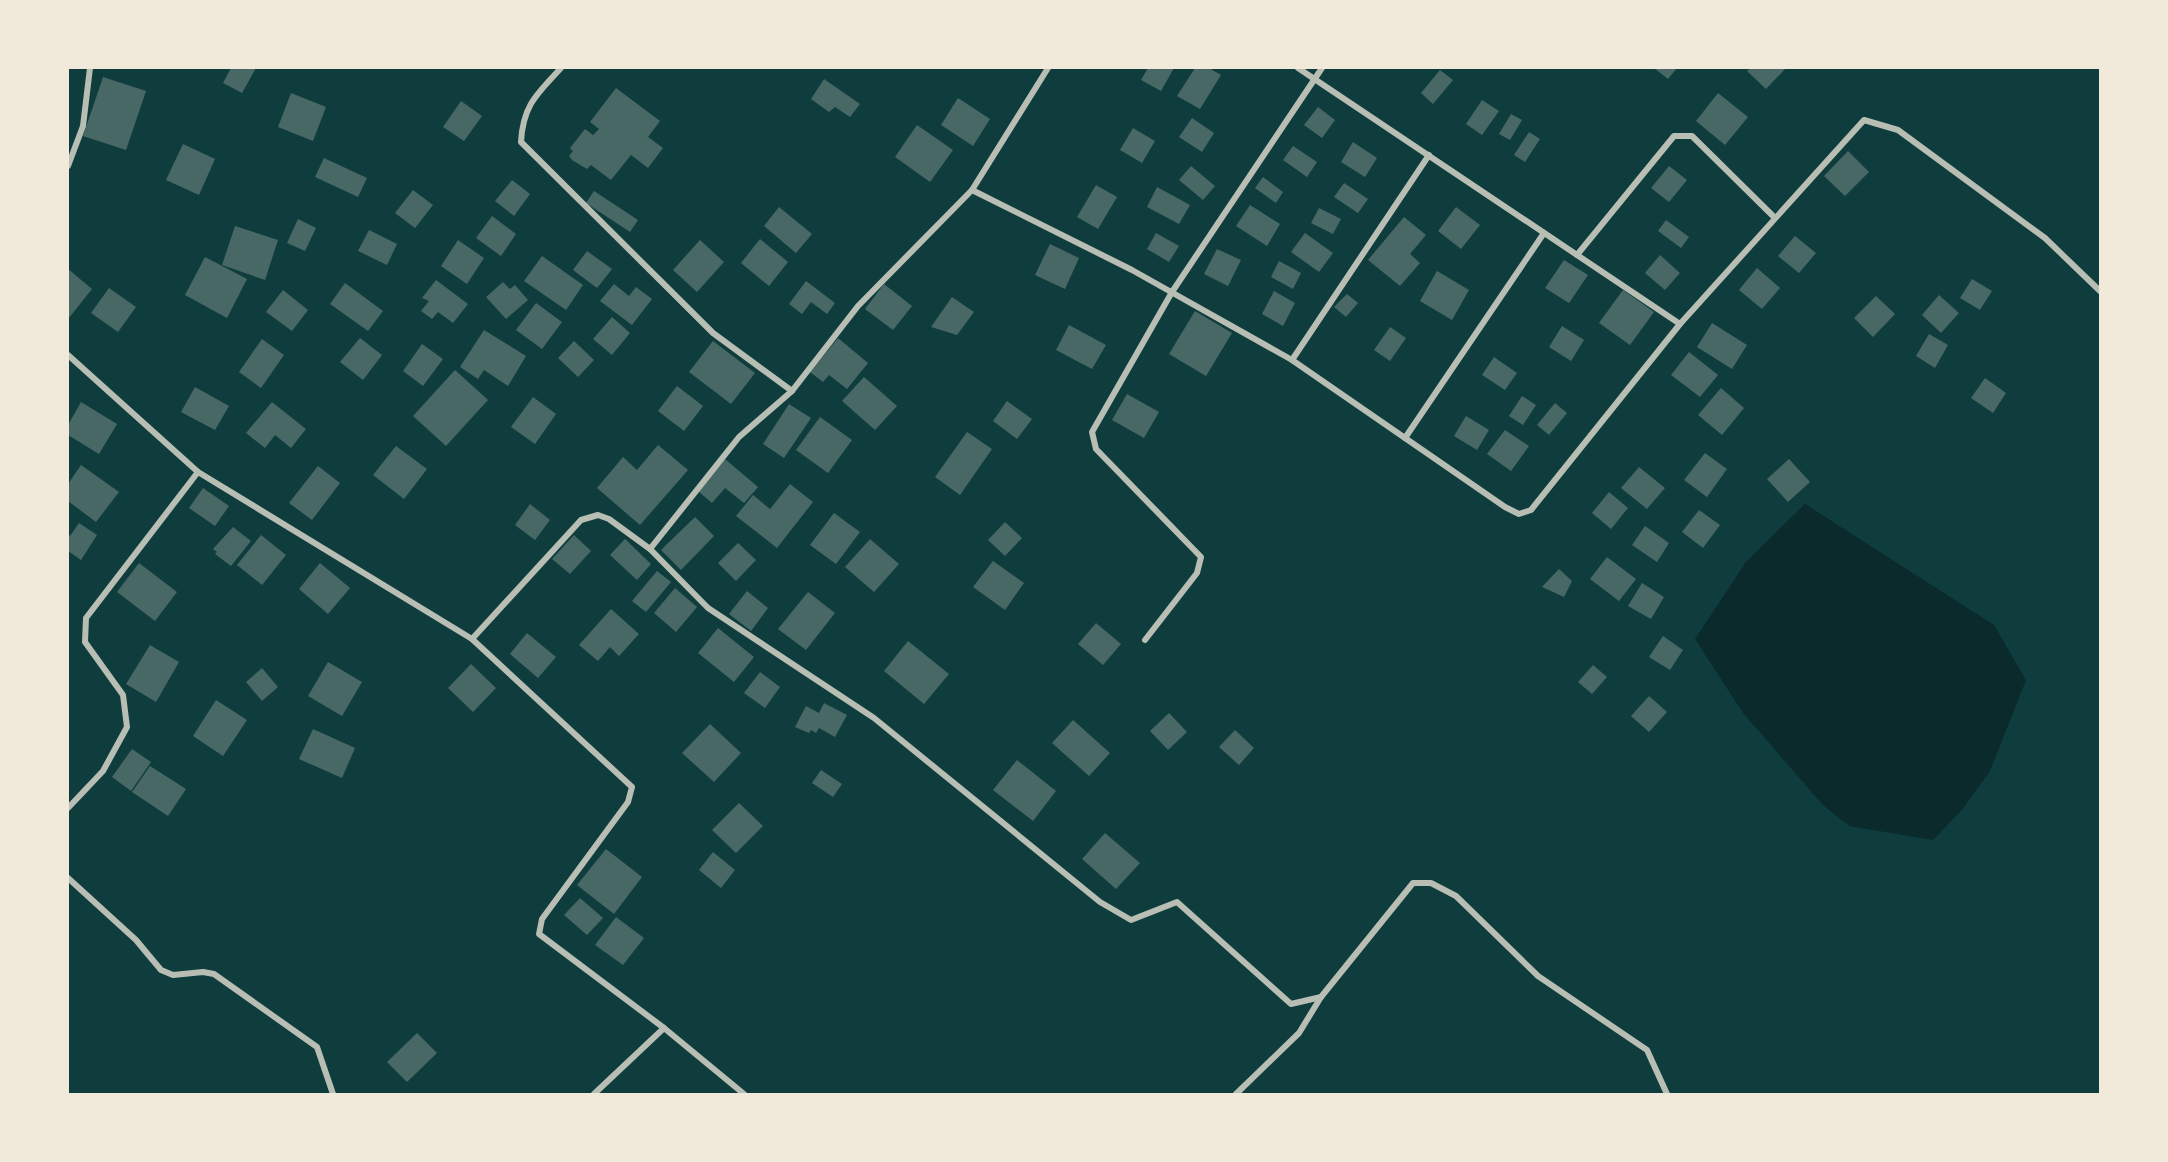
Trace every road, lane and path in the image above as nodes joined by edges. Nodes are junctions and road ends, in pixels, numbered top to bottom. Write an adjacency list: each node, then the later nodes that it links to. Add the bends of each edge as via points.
1 (90, 68): 8 (street, via 83,126)
2 (561, 68): 18 (street, via 528,105 521,142 713,333)
3 (1048, 68): 9 (street)
4 (1298, 68): 6 (street)
5 (1322, 68): 6 (street)
6 (1315, 79): 7 (street); 14 (street)
7 (1429, 156): 11 (street); 17 (street)
8 (68, 166)
9 (972, 190): 14 (street); 18 (street, via 858,306)
10 (1774, 217): 12 (street, via 1692,136 1674,136); 13 (street, via 1863,120 1898,130 2045,238); 15 (street)
11 (1544, 233): 12 (street); 19 (street)
12 (1577, 255): 15 (street)
13 (2100, 291)
14 (1172, 292): 17 (street); 23 (street, via 1092,432 1096,449 1201,557 1197,573)
15 (1680, 324): 19 (street, via 1531,510 1519,514 1505,507)
16 (68, 355): 20 (street)
17 (1292, 360): 19 (street)
18 (792, 391): 21 (street, via 739,437)
19 (1405, 438)
20 (198, 472): 22 (street); 24 (street, via 86,618 85,642 123,696 127,727 103,771)
21 (650, 549): 22 (street, via 609,519 598,515 581,520); 26 (street, via 708,608 874,718 1100,902 1131,920 1177,902 1291,1004)
22 (472, 639): 27 (street, via 632,787 628,802 542,919 539,934)
23 (1145, 640)
24 (68, 808)
25 (68, 878): 28 (street, via 136,940 162,970 173,975 214,974 317,1047)
26 (1321, 997): 31 (street, via 1299,1033); 32 (street, via 1413,883 1431,883 1456,896 1538,976 1647,1050)
27 (664, 1028): 29 (street); 30 (street)
28 (333, 1095)
29 (594, 1095)
30 (744, 1095)
31 (1236, 1095)
32 (1667, 1095)

